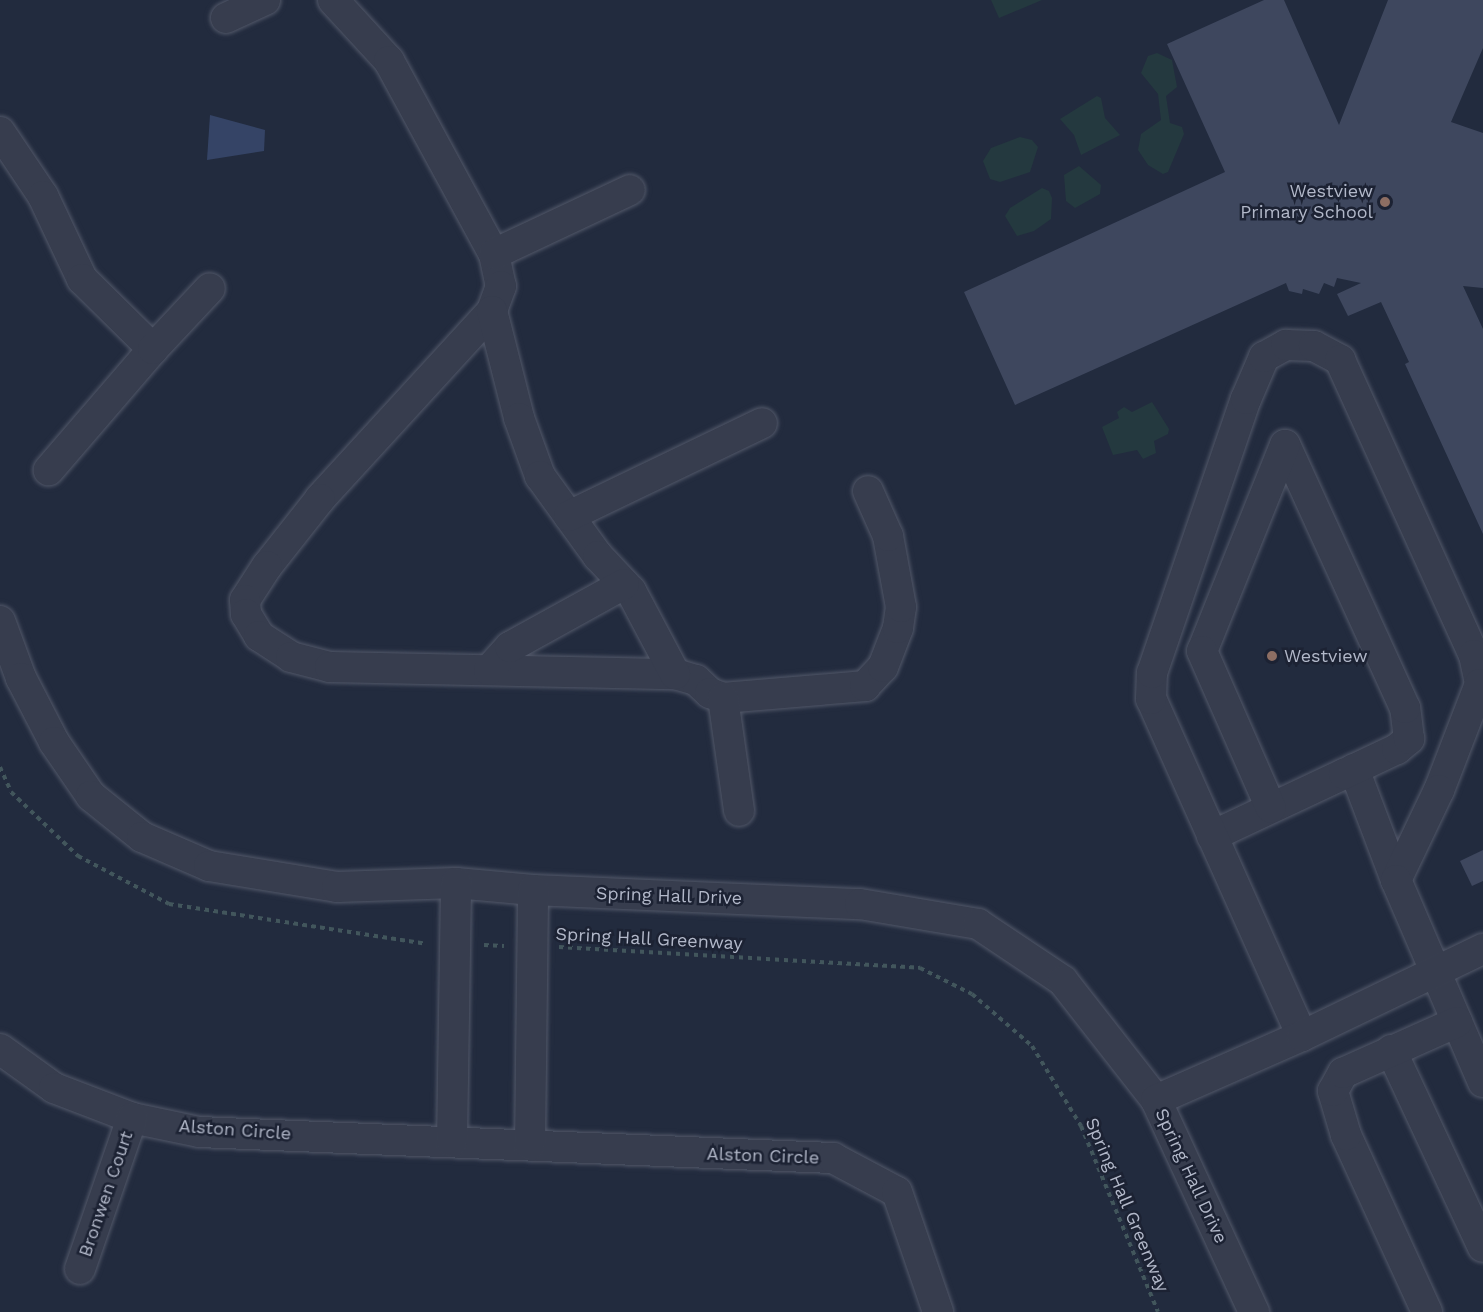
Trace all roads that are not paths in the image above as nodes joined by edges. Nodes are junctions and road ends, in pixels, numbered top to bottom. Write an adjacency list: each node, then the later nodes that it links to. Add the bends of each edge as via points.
1 (265, 0): 3 (street)
2 (333, 0): 6 (street, via 389,61)
3 (226, 18)
4 (0, 132): 9 (street, via 43,196 82,279)
5 (630, 190): 6 (street)
6 (494, 254): 8 (street, via 501,286)
7 (210, 288): 9 (street)
8 (492, 311): 13 (street, via 519,418 540,476); 16 (street, via 320,499 245,600 246,614 259,636 291,657 330,667)
9 (153, 349): 11 (street)
10 (762, 423): 13 (street)
11 (49, 470)
12 (868, 491): 18 (street, via 888,536 901,607 898,628 883,667 866,686)
13 (569, 516): 14 (street)
14 (624, 584): 16 (street, via 510,647); 17 (street)
15 (0, 621): 24 (street, Spring Hall Drive, via 21,678 54,742 91,796 142,837 209,866 337,887)
16 (489, 670): 17 (street)
17 (675, 674): 18 (street, via 696,680 710,693)
18 (723, 698): 21 (street)
19 (1354, 769): 20 (street); 20 (street, via 1397,749 1409,739 1410,727 1285,445 1202,651); 23 (street)
20 (1271, 808): 22 (street)
21 (739, 811)
22 (1212, 836): 23 (street, via 1151,699 1152,673 1245,399 1264,357 1286,345 1314,346 1340,360 1474,655 1480,684 1439,790); 29 (street)
23 (1396, 880): 27 (street)
24 (456, 883): 25 (street, Spring Hall Drive); 35 (street)
25 (533, 890): 33 (street, Spring Hall Drive, via 860,904 978,924 1063,981); 36 (street)
26 (1483, 949): 27 (street)
27 (1435, 972): 28 (street); 29 (street)
28 (1456, 1022): 31 (street); 32 (street)
29 (1302, 1036): 33 (street)
30 (0, 1049): 34 (street, Alston Circle, via 54,1088)
31 (1390, 1050): 37 (street); 41 (street, via 1343,1072 1333,1091 1346,1135)
32 (1483, 1082)
33 (1155, 1100): 40 (street, Spring Hall Drive)
34 (132, 1118): 35 (street, Alston Circle, via 199,1132); 38 (street, Bronwen Court)
35 (452, 1142): 36 (street, Alston Circle)
36 (530, 1145): 39 (street, Alston Circle, via 833,1158 897,1192)
37 (1483, 1247)
38 (80, 1269)
39 (938, 1312)
40 (1254, 1312)
41 (1427, 1312)

